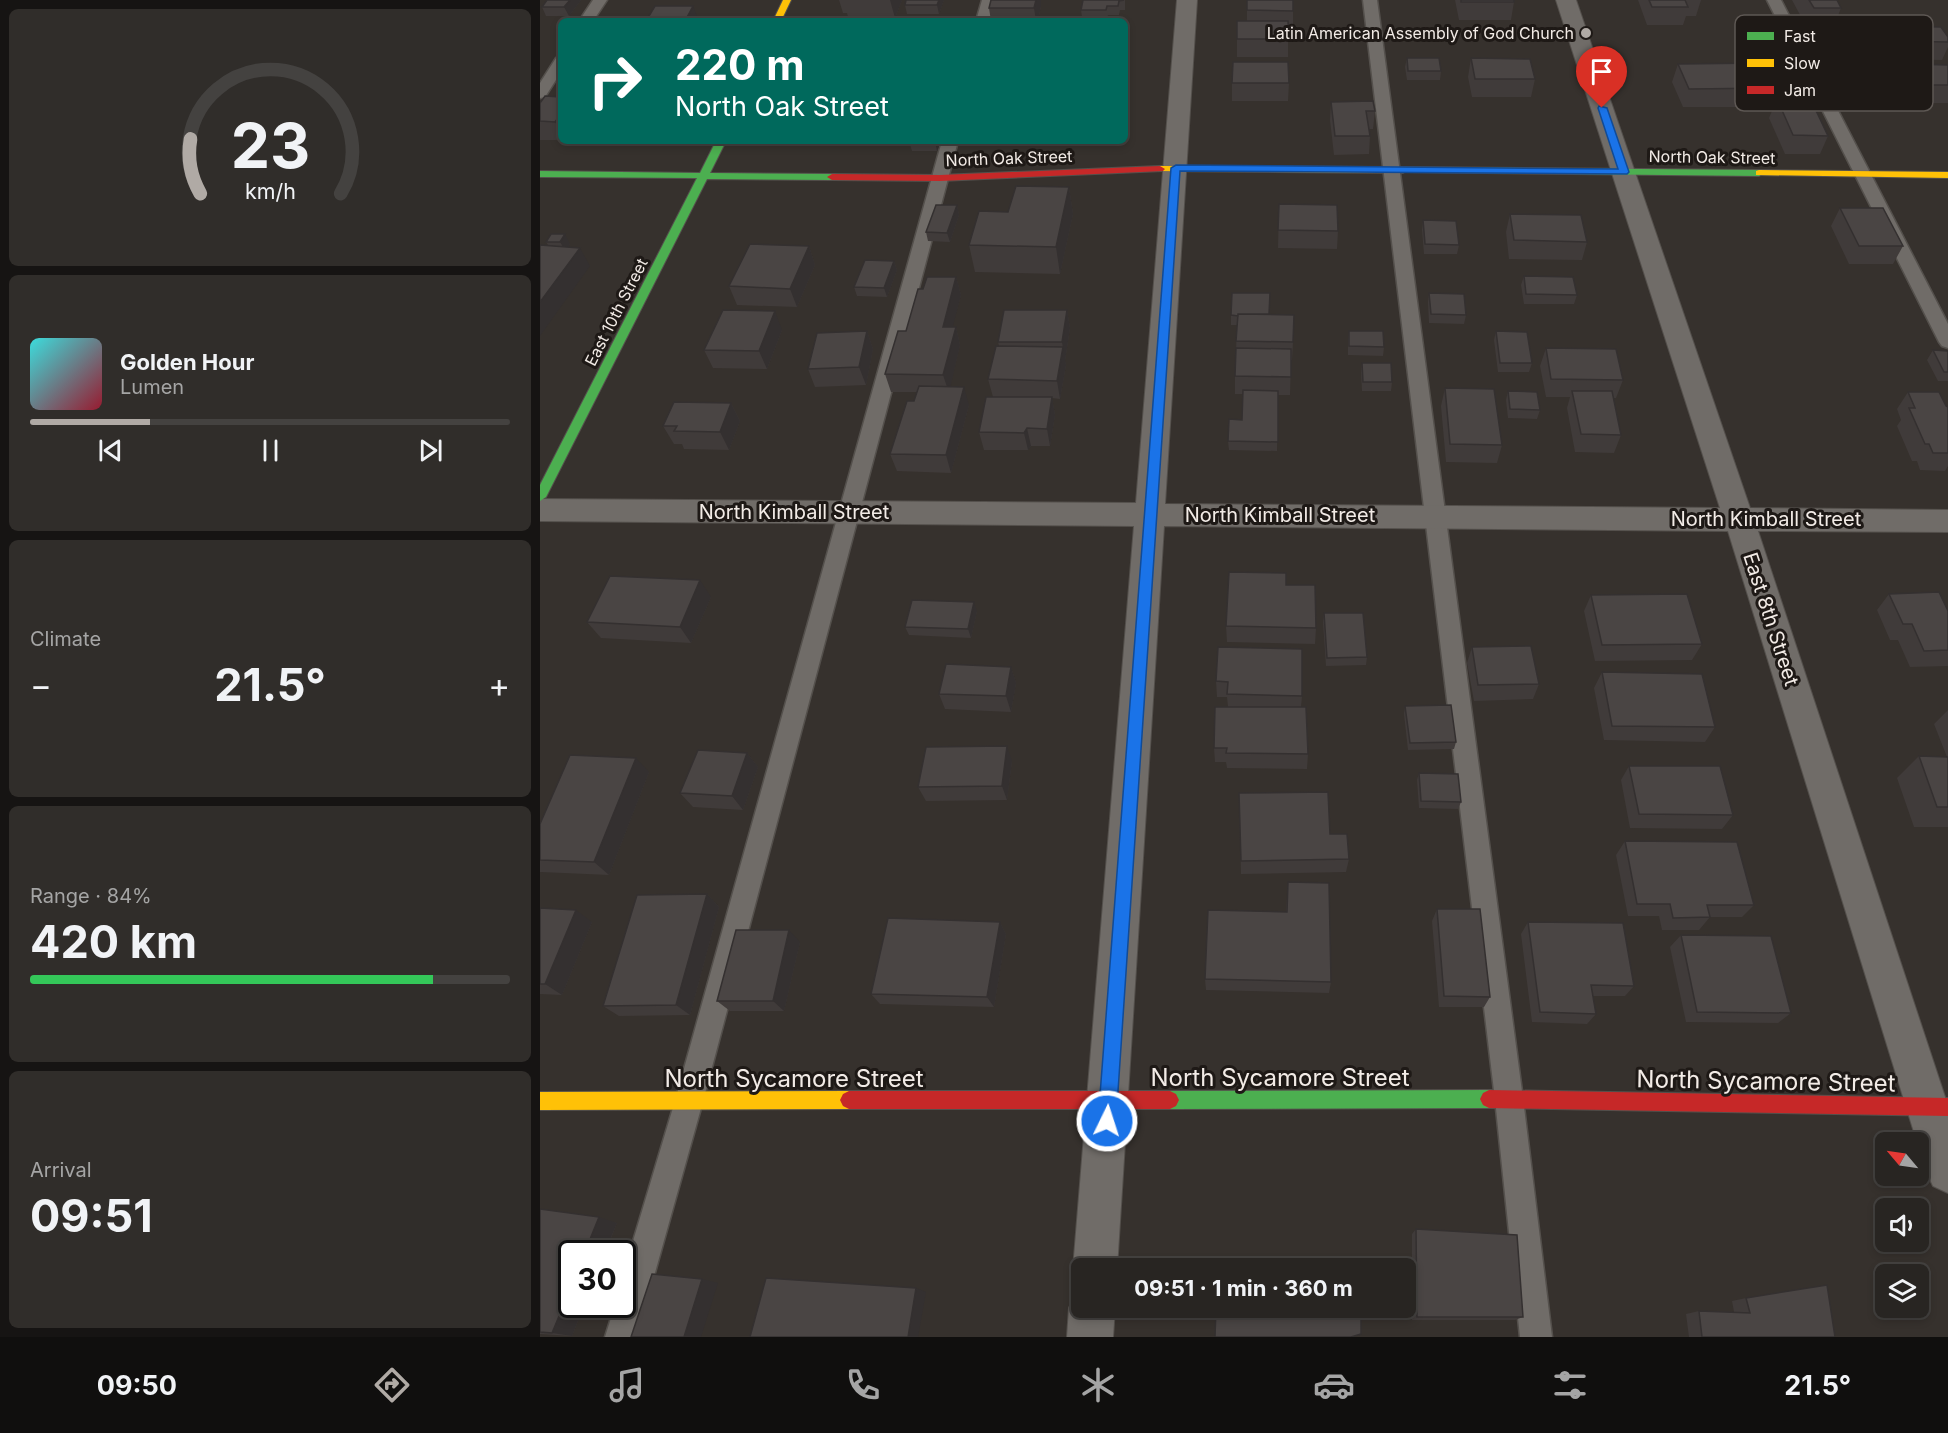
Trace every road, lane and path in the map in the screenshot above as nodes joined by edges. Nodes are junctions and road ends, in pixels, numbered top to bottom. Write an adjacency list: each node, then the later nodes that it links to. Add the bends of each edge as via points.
1 (600, 0): 9 (lane)
2 (787, 0): 10 (street)
3 (989, 0): 11 (lane)
4 (1187, 0): 17 (street)
5 (1370, 0): 18 (lane)
6 (1566, 0): 19 (street, East 8th Street)
7 (1774, 0): 8 (lane)
8 (1782, 15)
9 (588, 18)
10 (778, 18)
11 (984, 18)
12 (558, 66): 13 (lane)
13 (540, 94)
14 (1831, 111): 21 (lane)
15 (720, 144): 23 (street, East 10th Street)
16 (949, 144): 24 (lane)
17 (1176, 168): 18 (street, North Oak Street); 24 (street, North Oak Street); 29 (street)
18 (1392, 170): 19 (street, North Oak Street); 30 (lane)
19 (1624, 172): 21 (street, North Oak Street); 31 (street, East 8th Street)
20 (540, 174): 23 (street, North Oak Street)
21 (1863, 174): 22 (street, North Oak Street); 25 (lane)
22 (1948, 175)
23 (704, 176): 24 (street, North Oak Street); 26 (street, East 10th Street)
24 (940, 178): 28 (lane)
25 (1948, 342)
26 (540, 498)
27 (540, 510): 28 (street, North Kimball Street)
28 (849, 512): 29 (street, North Kimball Street); 36 (lane)
29 (1150, 514): 30 (street, North Kimball Street); 34 (street)
30 (1436, 517): 31 (street, North Kimball Street); 33 (lane)
31 (1739, 519): 32 (street, North Kimball Street); 37 (street, East 8th Street)
32 (1948, 521)
33 (1509, 1099): 34 (street, North Sycamore Street); 37 (street, North Sycamore Street); 43 (lane)
34 (1109, 1100): 36 (street, North Sycamore Street); 39 (street)
35 (540, 1101): 36 (street, North Sycamore Street)
36 (688, 1101): 41 (lane)
37 (1938, 1107): 38 (street, East 8th Street)
38 (1948, 1171)
39 (1096, 1258)
40 (1091, 1318): 42 (street)
41 (621, 1337)
42 (1090, 1337)
43 (1536, 1337)

